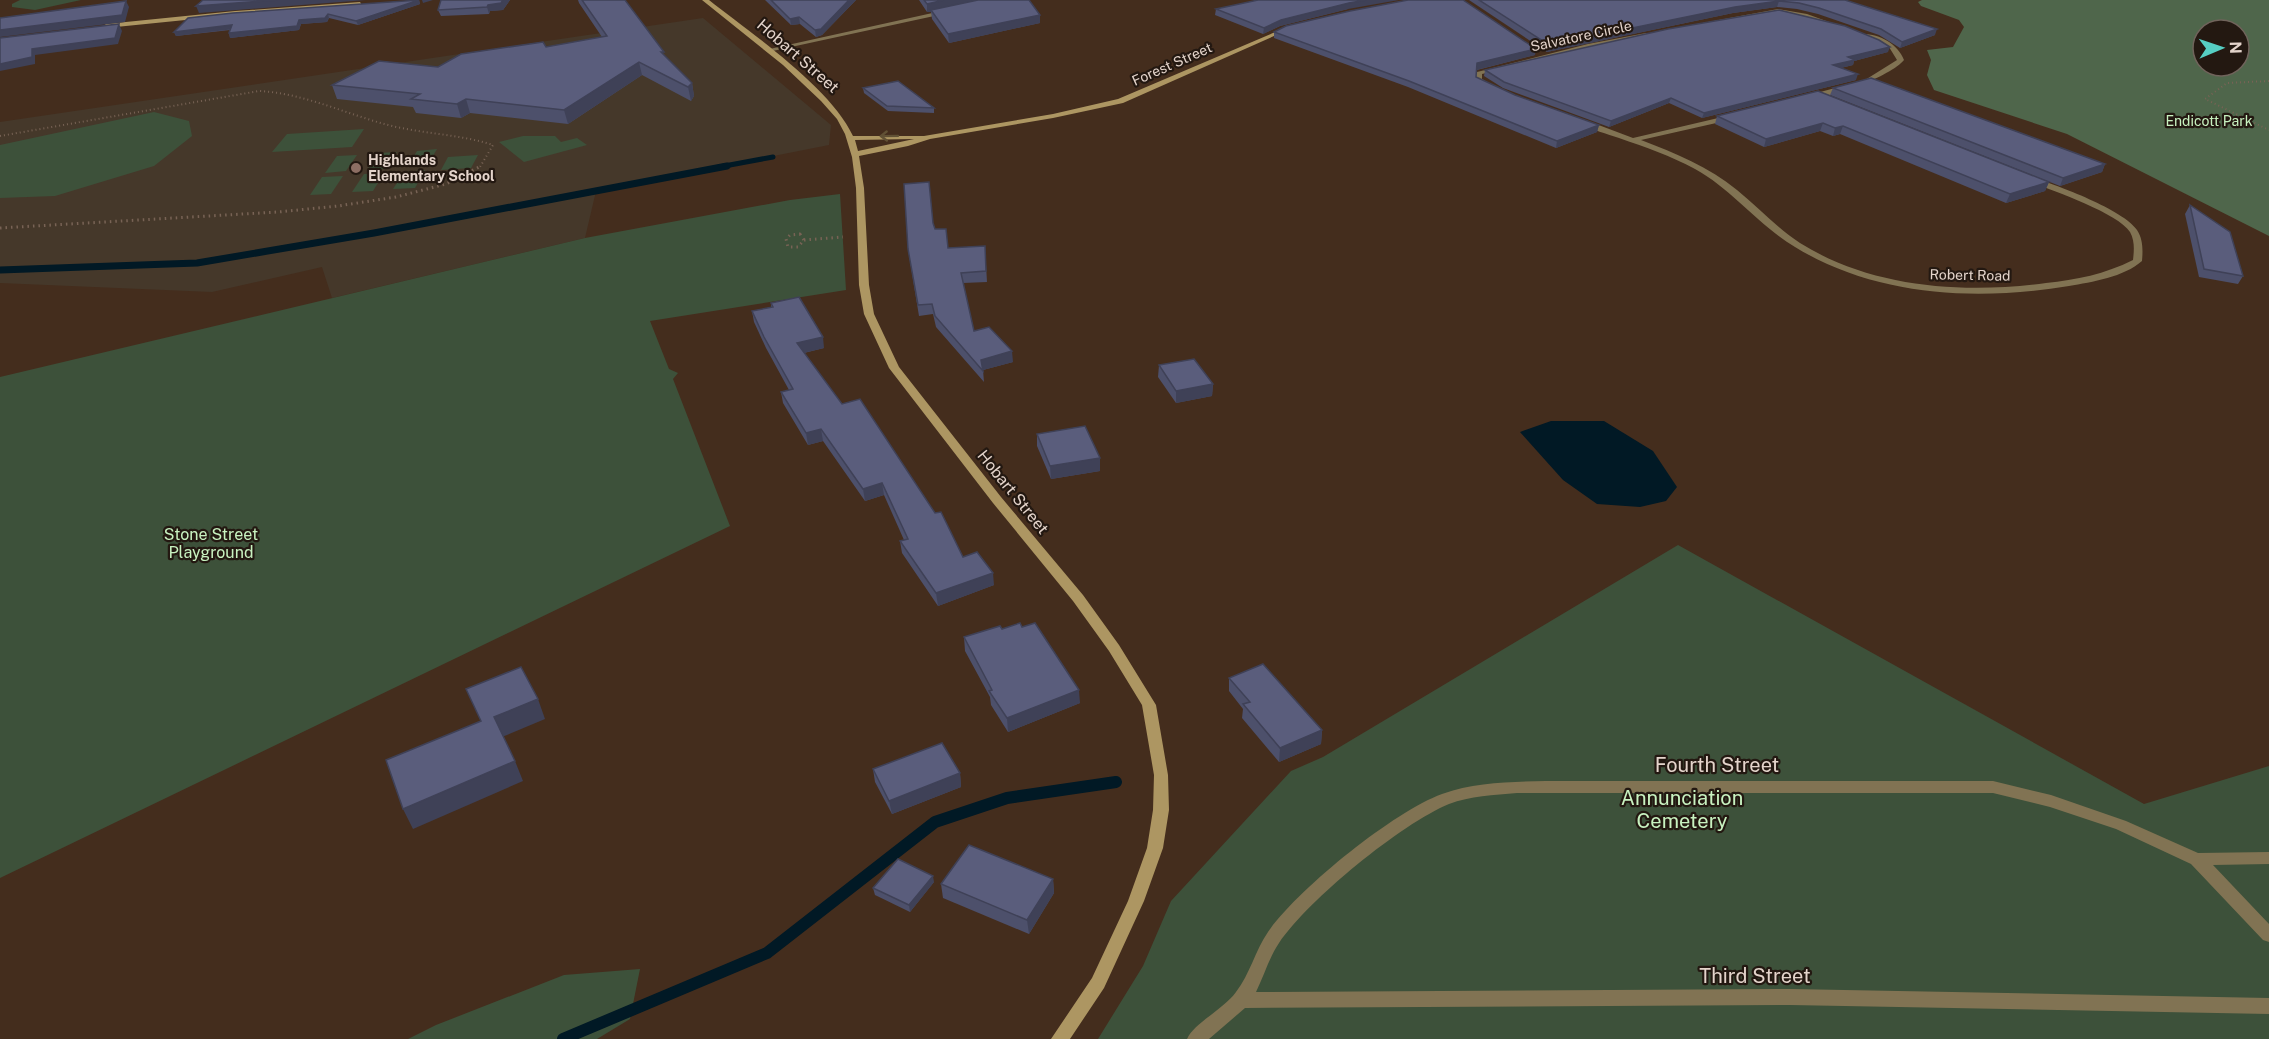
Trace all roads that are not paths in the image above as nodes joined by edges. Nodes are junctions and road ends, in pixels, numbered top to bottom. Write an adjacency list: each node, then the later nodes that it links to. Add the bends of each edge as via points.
1 (705, 0): 10 (main road, Hobart Street)
2 (365, 4): 5 (main road)
3 (952, 11): 10 (street)
4 (1294, 26): 19 (main road, Forest Street, via 1120,101)
5 (103, 27)
6 (1679, 28): 7 (street, via 1778,11 1805,15)
7 (1846, 29)
8 (1857, 32): 14 (street, via 1890,45 1901,60 1874,79)
9 (1656, 33): 12 (street, Salvatore Circle)
10 (768, 50): 20 (main road, Hobart Street, via 824,99)
11 (1535, 50): 12 (street)
12 (1545, 56): 13 (street, Salvatore Circle, via 1479,73 1484,85)
13 (1499, 92)
14 (1819, 95): 15 (street); 16 (street)
15 (1808, 98)
16 (1830, 99)
17 (1743, 114): 21 (street)
18 (1576, 120): 21 (street, Robert Road)
19 (928, 137): 20 (main road, Forest Street, one-way to 20); 22 (main road, Forest Street)
20 (850, 138): 22 (main road, Hobart Street)
21 (1633, 140): 23 (street, Robert Road, via 1709,173 1804,248 1872,278 1901,285 1942,291 2042,287 2094,279 2137,261 2139,246 2131,227 2092,204)
22 (855, 154): 29 (main road, Hobart Street, via 869,314 894,368 1078,598 1149,705 1161,775 1155,848 1136,901 1098,983)
23 (2029, 178)
24 (2269, 858): 25 (street, Fourth Street)
25 (2198, 859): 26 (street); 27 (street, Fourth Street, via 2121,825 1993,786 1560,787 1470,793 1423,810 1323,885 1275,936)
26 (2269, 936)
27 (1241, 1000): 28 (street, Third Street, via 1790,997); 30 (street)
28 (2269, 1006)
29 (1060, 1039)
30 (1196, 1039)

